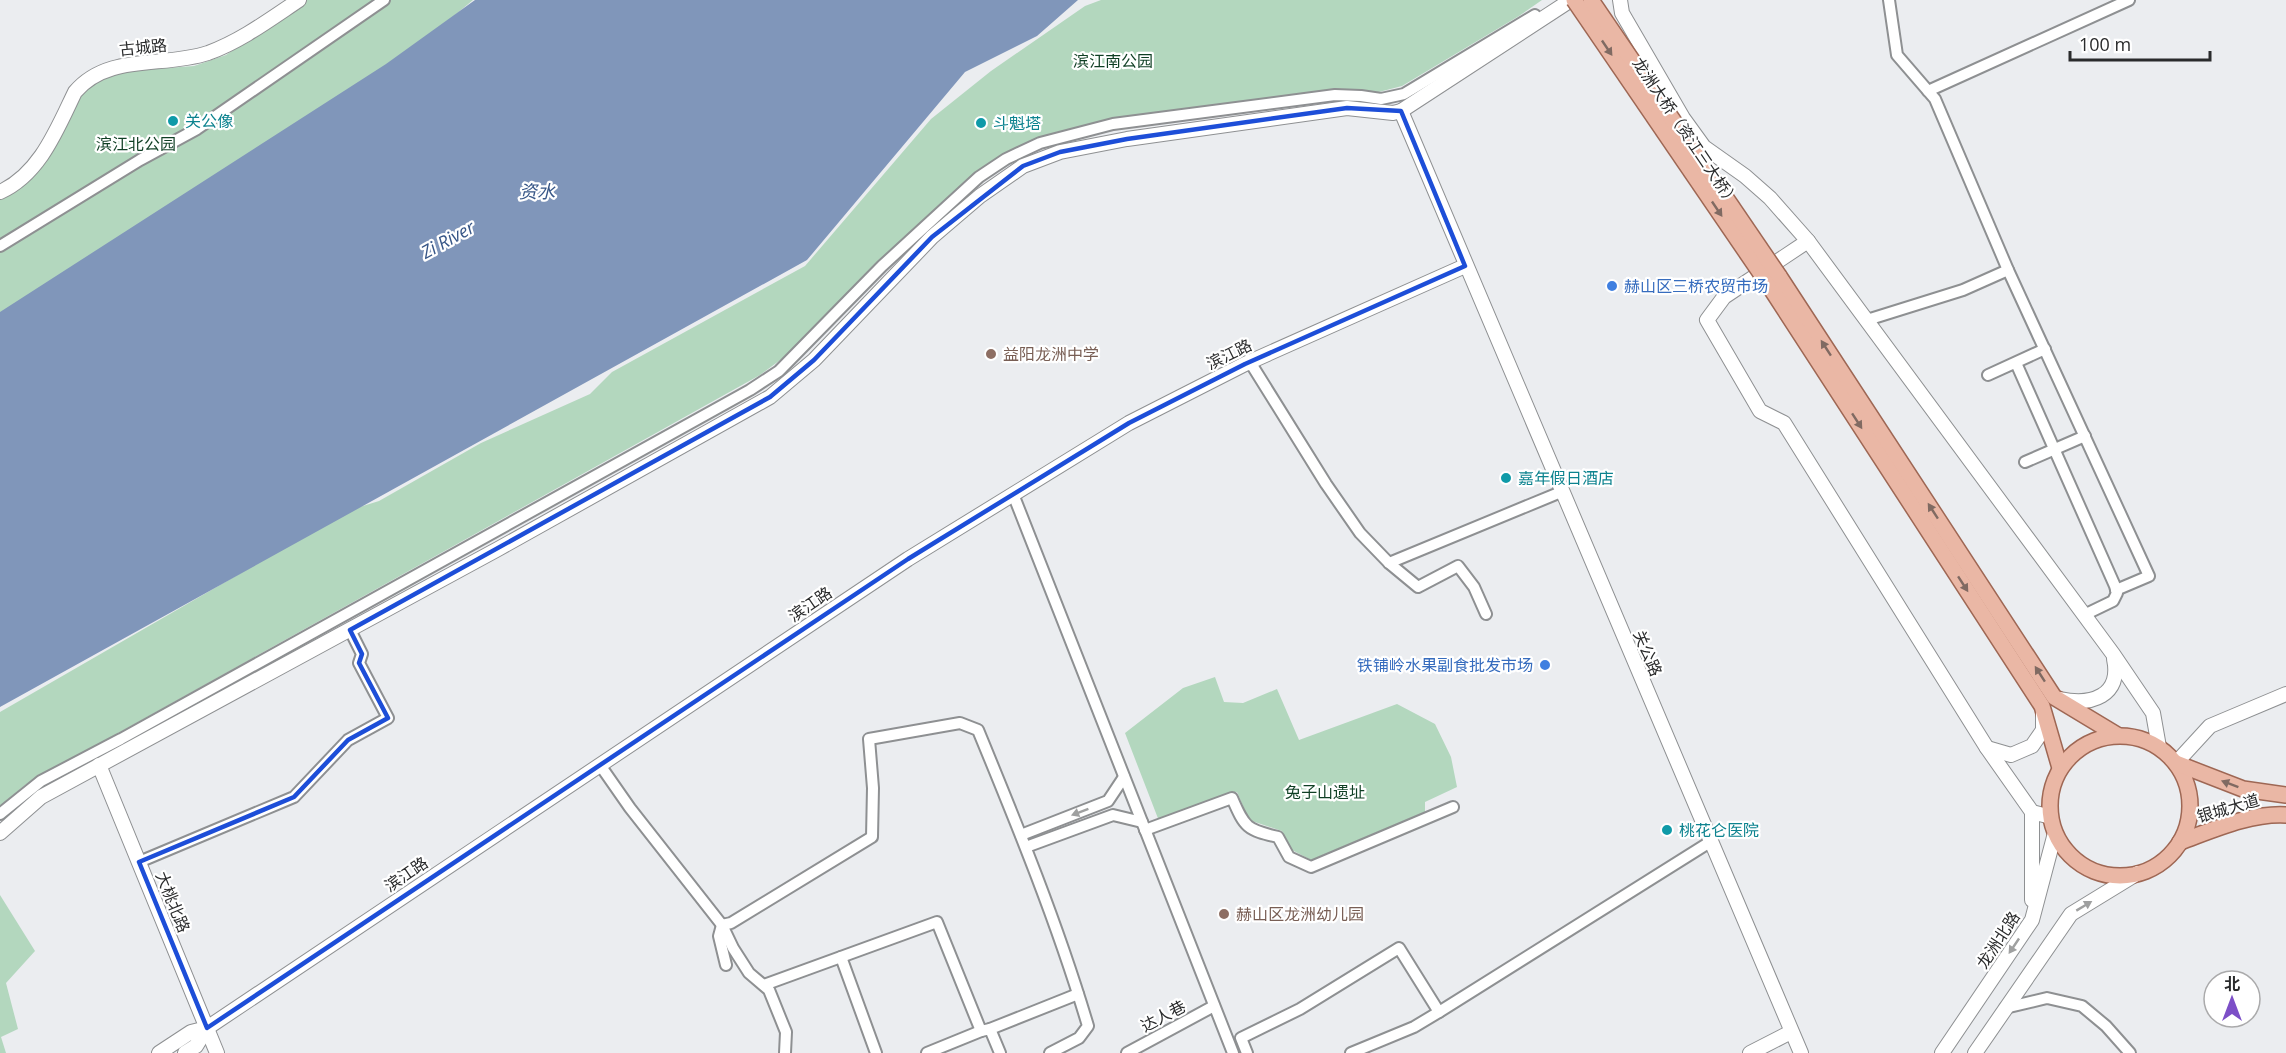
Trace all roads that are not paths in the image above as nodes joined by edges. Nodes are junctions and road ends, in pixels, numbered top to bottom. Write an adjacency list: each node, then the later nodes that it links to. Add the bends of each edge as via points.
1 (299, 0): 11 (street, 古城路, via 237,41 209,52 190,58 115,66 98,73 75,92 26,176)
2 (384, 0): 13 (street, via 197,129)
3 (1572, 0): 10 (street); 16 (main road, 龙洲大桥（资江三大桥）, one-way to 16, bridge)
4 (1591, 0): 16 (main road, 龙洲大桥（资江三大桥）, bridge)
5 (1620, 0): 12 (street, via 1622,13 1704,147 1770,198)
6 (1889, 0): 9 (street, via 1897,56)
7 (2129, 0): 9 (street)
8 (1535, 15): 46 (street, via 1404,94 1381,99 1335,95 1113,124 1040,142 1006,159 979,177 882,266 779,371 750,390 41,781)
9 (1928, 91): 15 (street, via 1935,99)
10 (1401, 111): 14 (street, 关公路); 31 (street, via 1347,108 1126,139 1060,152 1023,166 932,237 814,360 770,397)
11 (0, 192)
12 (1808, 241): 17 (street); 37 (street, via 1724,297 1707,320 1760,411 1784,423)
13 (0, 246)
14 (1465, 266): 19 (street, 滨江路); 25 (street, 关公路)
15 (2008, 270): 17 (street, via 1963,290); 18 (street)
16 (1773, 280): 34 (main road)
17 (1867, 320): 30 (street)
18 (2045, 349): 20 (street); 22 (street)
19 (1250, 362): 26 (street, 滨江路, via 1129,423); 27 (street, via 1326,484 1360,533)
20 (2016, 363): 21 (street); 23 (street)
21 (1988, 375)
22 (2085, 436): 23 (street); 28 (street, via 2149,576)
23 (2054, 449): 24 (street); 28 (street)
24 (2025, 462)
25 (1561, 492): 27 (street); 53 (street, 关公路)
26 (1013, 494): 40 (street, 滨江路, via 908,559); 42 (street)
27 (1389, 564): 29 (street, via 1418,587 1458,566 1474,587)
28 (2116, 590): 30 (street, via 2113,602)
29 (1486, 614)
30 (2084, 615): 32 (street)
31 (350, 630): 39 (street); 56 (street, via 362,654 359,663 388,718 348,740 294,797)
32 (2113, 654): 34 (street, via 2117,672 2111,688 2094,701); 36 (street, via 2153,713)
33 (2286, 694): 38 (street, via 2210,726)
34 (2048, 701): 35 (main road); 37 (street, via 2043,730 2032,746 2011,755); 41 (main road)
35 (2117, 735): 36 (main road, via 2139,738); 41 (main road, via 2095,740 2076,751)
36 (2159, 747): 38 (main road)
37 (1987, 748): 45 (street)
38 (2176, 763): 43 (main road, 银城大道, one-way to 38, via 2242,789); 54 (main road, via 2191,802)
39 (99, 765): 50 (street, via 41,797); 56 (street, 大桃北路)
40 (600, 765): 59 (street); 67 (street, 滨江路)
41 (2060, 768): 48 (main road, via 2051,792)
42 (1124, 777): 49 (street); 52 (street, one-way to 52, via 1108,801)
43 (2286, 795)
44 (1453, 807): 49 (street, via 1311,867 1289,857 1278,837 1253,831 1241,819 1232,798)
45 (2032, 812): 48 (street); 58 (street)
46 (0, 814)
47 (2286, 814): 54 (main road, 银城大道, via 2224,826)
48 (2050, 817): 51 (main road)
49 (1143, 826): 55 (street, via 1113,815); 64 (street)
50 (0, 833)
51 (2055, 833): 57 (main road, via 2080,864 2118,876); 58 (street, 龙洲北路)
52 (1021, 835): 55 (street); 59 (street, via 978,730 960,723 869,739 872,837)
53 (1710, 842): 66 (street); 69 (street, 关公路)
54 (2180, 842): 57 (main road, via 2155,867)
55 (1026, 847): 63 (street)
56 (139, 862): 67 (street, 大桃北路)
57 (2138, 873): 65 (street, one-way to 57, via 2071,914)
58 (2032, 920): 84 (street, 龙洲北路, one-way to 84)
59 (722, 925): 61 (street, via 719,936); 62 (street, via 749,973)
60 (841, 957): 62 (street); 68 (street, via 937,922); 74 (street)
61 (726, 965)
62 (764, 985): 73 (street, via 786,1032)
63 (1078, 994): 68 (street); 77 (street, via 1088,1026 1079,1038)
64 (1214, 1006): 78 (street, 达人巷); 79 (street)
65 (2006, 1008): 85 (street); 86 (street, via 2047,998 2082,1006)
66 (1439, 1012): 80 (street, via 1399,948 1300,1009 1241,1038); 81 (street, via 1414,1027)
67 (207, 1028): 70 (street, 滨江路, via 191,1032); 71 (street, 滨江路, via 196,1046); 72 (street, 大桃北路)
68 (986, 1030): 75 (street); 76 (street)
69 (1791, 1032): 82 (street); 83 (street, 关公路)
70 (159, 1053)
71 (185, 1053)
72 (217, 1053)
73 (785, 1053)
74 (876, 1053)
75 (927, 1053)
76 (1000, 1053)
77 (1050, 1053)
78 (1126, 1053)
79 (1233, 1053)
80 (1247, 1053)
81 (1351, 1053)
82 (1750, 1053)
83 (1801, 1053)
84 (1942, 1053)
85 (1975, 1053)
86 (2130, 1053)

